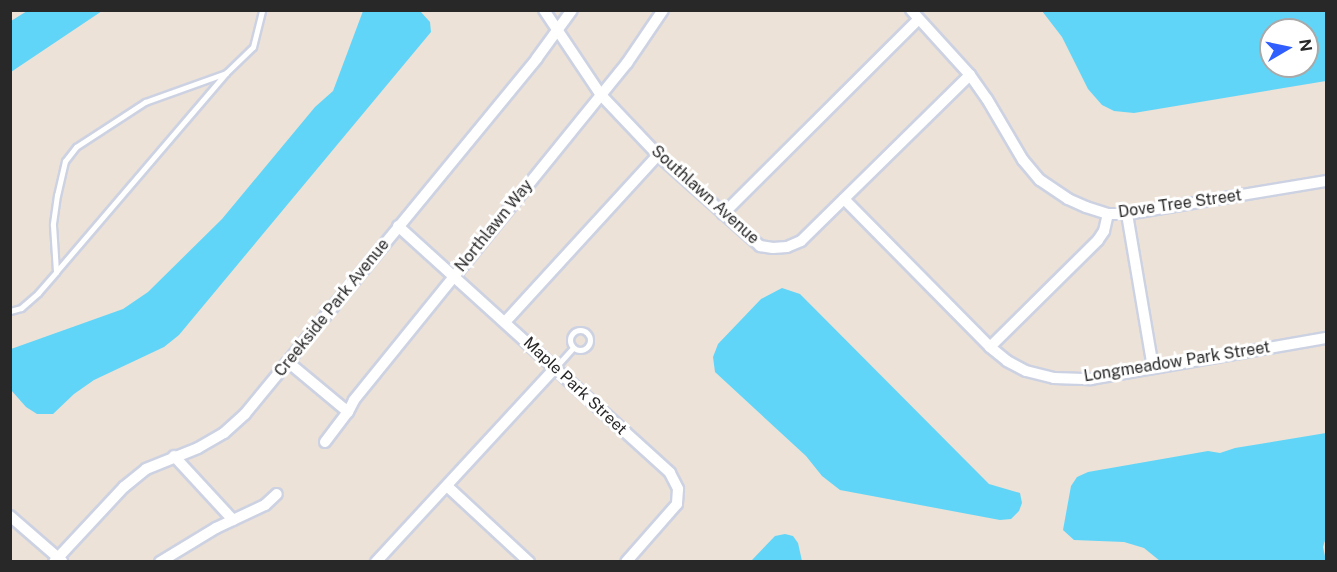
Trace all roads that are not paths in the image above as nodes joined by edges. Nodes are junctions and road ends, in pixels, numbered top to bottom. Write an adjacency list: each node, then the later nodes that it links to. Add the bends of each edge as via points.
1 (262, 10): 8 (lane, via 253,47)
2 (544, 10): 7 (street, Southlawn Avenue)
3 (572, 10): 7 (street, Creekside Park Avenue)
4 (663, 10): 10 (street, Northlawn Way)
5 (911, 10): 6 (street, Dove Tree Street)
6 (919, 19): 9 (street, Dove Tree Street); 14 (street)
7 (558, 30): 10 (street, Southlawn Avenue); 17 (street, Creekside Park Avenue)
8 (226, 73): 18 (lane); 18 (lane, via 145,102 76,147 65,162 57,195 53,225)
9 (970, 75): 13 (street, Southlawn Avenue); 15 (street, Dove Tree Street, via 1023,160 1040,180 1068,199)
10 (601, 95): 11 (street, Southlawn Avenue); 19 (street, Northlawn Way)
11 (658, 155): 14 (street, Southlawn Avenue); 21 (street)
12 (1326, 181): 16 (street, Dove Tree Street)
13 (844, 199): 14 (street, Southlawn Avenue, via 801,241 787,247 760,246); 23 (street, Longmeadow Park Street)
14 (723, 214)
15 (1108, 214): 16 (street, Dove Tree Street); 23 (street, via 1098,240)
16 (1127, 214): 26 (street)
17 (398, 226): 19 (street, Maple Park Street); 25 (street, Creekside Park Avenue)
18 (56, 272): 20 (lane, via 21,308)
19 (454, 275): 21 (street, Maple Park Street); 28 (street, Northlawn Way)
20 (10, 311)
21 (505, 322): 27 (street, Maple Park Street)
22 (1326, 338): 26 (street, Longmeadow Park Street)
23 (990, 347): 26 (street, Longmeadow Park Street, via 1007,362 1054,378 1091,379)
24 (573, 348): 27 (lane)
25 (288, 362): 28 (street); 30 (street, Creekside Park Avenue, via 224,433)
26 (1153, 368)
27 (554, 369): 31 (street); 39 (street, Maple Park Street, via 670,473 678,489 677,504)
28 (348, 412): 29 (street, Northlawn Way)
29 (325, 442)
30 (174, 456): 34 (street); 35 (street, Creekside Park Avenue, via 146,469 124,487)
31 (447, 486): 37 (street); 38 (street)
32 (277, 494): 34 (street, via 265,505)
33 (10, 516): 35 (street)
34 (233, 520): 36 (street)
35 (58, 560)
36 (160, 561)
37 (376, 561)
38 (529, 561)
39 (626, 561)

